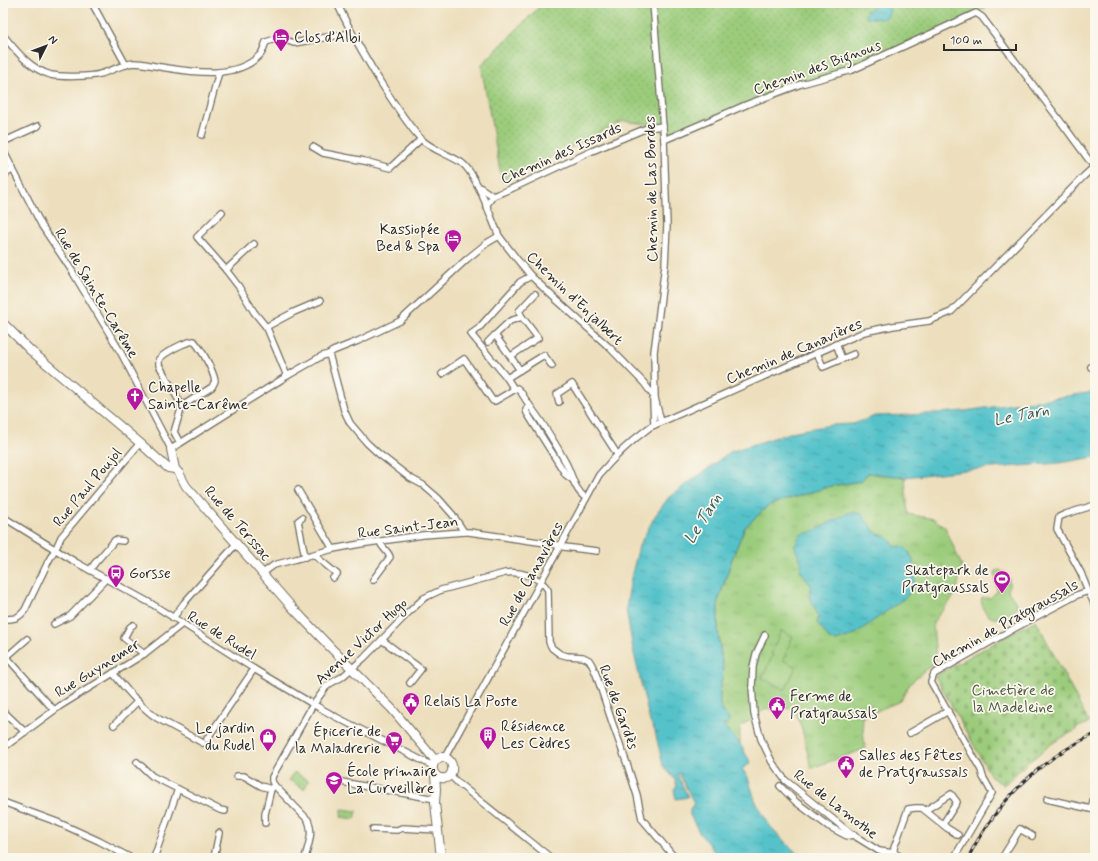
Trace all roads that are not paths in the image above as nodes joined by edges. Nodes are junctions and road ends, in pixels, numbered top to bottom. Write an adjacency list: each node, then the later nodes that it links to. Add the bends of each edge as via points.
1 (92, 3): 6 (street)
2 (337, 3): 4 (street, Chemin d'Enjalbert)
3 (653, 3): 9 (street, Chemin de Las Bordes)
4 (351, 33): 7 (street, via 294,43 279,38 266,42 261,54 244,67); 11 (street, Chemin d'Enjalbert, via 399,111)
5 (3, 35): 6 (street, via 32,66 53,75 99,75)
6 (126, 65): 7 (street, via 136,63 183,71)
7 (219, 72): 10 (street)
8 (38, 126): 13 (street)
9 (663, 126): 12 (street, Chemin de Las Bordes); 20 (street, Chemin des Issards, via 647,128)
10 (202, 135)
11 (421, 139): 14 (street, via 390,168 323,153); 19 (street, Chemin d'Enjalbert, via 461,162)
12 (664, 140): 16 (street, Chemin des Bignous, via 801,84 852,70 976,13 982,17); 46 (street, Chemin de Las Bordes, via 667,225 665,265 654,352)
13 (3, 142)
14 (313, 147)
15 (3, 150): 17 (street, Rue de Sainte-Carême)
16 (1094, 167): 34 (street, Chemin de Canavières, via 952,312 929,321 864,332)
17 (13, 169): 18 (street); 54 (street, Rue de Sainte-Carême, via 42,226 121,353)
18 (3, 176)
19 (477, 186): 20 (street, Chemin des Issards); 21 (street, Chemin d'Enjalbert)
20 (493, 196): 21 (street, Chemin des Issards)
21 (486, 206): 23 (street, Chemin d'Enjalbert)
22 (222, 212): 25 (street, via 197,237)
23 (499, 236): 26 (street, Chemin d'Enjalbert); 36 (street, via 467,259 400,321)
24 (254, 244): 25 (street)
25 (226, 270): 31 (street)
26 (531, 276): 44 (street, via 520,282 471,334); 46 (street, Chemin d'Enjalbert, via 626,364)
27 (535, 294): 29 (street, via 519,311)
28 (320, 301): 31 (street)
29 (522, 316): 32 (street, via 510,320); 38 (street, via 538,338)
30 (3, 324): 52 (street)
31 (266, 328): 43 (street)
32 (495, 335): 33 (street); 38 (street)
33 (488, 342)
34 (836, 344): 35 (street, Chemin de Canavières); 39 (street)
35 (817, 353): 39 (street, via 823,367); 50 (street, Chemin de Canavières)
36 (329, 354): 43 (street); 66 (street, via 350,423 376,452 438,498)
37 (854, 354): 39 (street)
38 (511, 356): 41 (street)
39 (842, 359)
40 (552, 366): 41 (street, via 544,355)
41 (520, 370): 44 (street)
42 (442, 374): 45 (street, via 464,359 493,401)
43 (287, 376): 53 (street)
44 (506, 378): 45 (street)
45 (514, 389): 48 (street, via 519,390)
46 (654, 396): 50 (street, Chemin d'Enjalbert); 51 (street)
47 (559, 402): 55 (street, via 557,394 572,384)
48 (529, 405): 57 (street); 58 (street, via 527,413)
49 (182, 406): 49 (street, via 212,387 215,381 194,342 163,355 159,360 159,365); 53 (street, via 174,432)
50 (661, 422): 51 (street, Rue de Canavières)
51 (654, 425): 55 (street, Rue de Canavières)
52 (140, 443): 56 (street); 71 (street, Rue Paul Poujol, via 61,537)
53 (180, 443): 54 (street)
54 (171, 449): 56 (street, via 170,455); 59 (street)
55 (617, 454): 62 (street, Rue de Canavières, via 599,475)
56 (162, 463): 59 (street, via 168,468)
57 (566, 463): 58 (street); 60 (street)
58 (561, 467): 60 (street)
59 (175, 469): 69 (street, Rue de Terssac, via 186,486)
60 (573, 480): 62 (street)
61 (298, 490): 72 (street)
62 (586, 498): 70 (street, Rue de Canavières)
63 (1095, 505): 82 (street, via 1059,517 1057,529)
64 (3, 517): 71 (street, Rue de Rudel)
65 (302, 518): 75 (street, via 298,521)
66 (464, 532): 68 (street, Rue Saint-Jean); 70 (street, Rue Saint-Jean)
67 (123, 540): 76 (street, via 115,540)
68 (380, 542): 72 (street, Rue Saint-Jean); 80 (street, via 390,557)
69 (237, 543): 77 (street, Rue de Terssac); 84 (street)
70 (560, 546): 73 (street, Rue Saint-Jean); 81 (street, Rue de Canavières)
71 (55, 549): 76 (street, Rue de Rudel); 85 (street, Rue Paul Poujol, via 25,610 13,619)
72 (332, 549): 74 (street, Rue Saint-Jean)
73 (597, 551)
74 (314, 555): 75 (street, Rue Saint-Jean); 79 (street, via 337,574)
75 (304, 557): 77 (street, Rue Saint-Jean, via 274,565)
76 (90, 570): 78 (street, Rue de Rudel)
77 (263, 573): 95 (street, Rue de Terssac)
78 (106, 578): 84 (street, Rue de Rudel); 86 (street, via 70,616)
79 (333, 578)
80 (373, 580)
81 (541, 582): 91 (street, Avenue Victor Hugo, via 513,572 435,591 408,612); 107 (street, Rue de Canavières); 139 (street, Rue de Gardès, via 548,590 549,642 560,654 583,657 592,665 627,764 642,819)
82 (1088, 591): 83 (street, Chemin de Pratgraussals); 102 (street, Chemin de Pratgraussals, via 1078,594 934,674 931,682)
83 (1095, 605)
84 (173, 618): 87 (street, Rue de Rudel)
85 (3, 619)
86 (54, 624)
87 (182, 624): 92 (street, Rue Guynemer); 94 (street, Rue de Rudel)
88 (133, 625): 92 (street, via 124,638)
89 (765, 635): 129 (street, Rue de Lamothe, via 756,654 752,686 754,714 761,739 772,762 785,780)
90 (28, 639): 93 (street)
91 (382, 640): 95 (street, Avenue Victor Hugo); 97 (street, via 421,669)
92 (144, 654): 96 (street, Rue Guynemer)
93 (4, 657): 100 (street)
94 (254, 669): 98 (street, via 205,741 150,714); 99 (street, Rue de Rudel)
95 (352, 669): 99 (street, Avenue Victor Hugo, via 330,683); 109 (street, Rue de Terssac, via 392,709)
96 (113, 673): 98 (street); 100 (street, Rue Guynemer)
97 (410, 683)
98 (138, 701): 103 (street)
99 (312, 706): 109 (street, Rue de Rudel); 114 (street, Avenue Victor Hugo, via 272,777)
100 (54, 710): 104 (street, Rue Guynemer)
101 (3, 711): 104 (street)
102 (948, 711): 105 (street); 141 (street, Chemin de Pratgraussals, via 992,793)
103 (114, 725)
104 (25, 732): 106 (street, Rue Guynemer)
105 (910, 733)
106 (3, 748)
107 (445, 757): 109 (street, via 441,757); 111 (street, via 449,760 452,770)
108 (137, 762): 115 (street, via 152,776)
109 (434, 767): 111 (street, via 439,778); 116 (street)
110 (237, 776): 114 (street, via 244,776 261,786)
111 (447, 777): 116 (street); 138 (street)
112 (336, 781): 119 (street)
113 (780, 786): 129 (street, via 796,802 828,826 847,836)
114 (272, 787): 124 (street, Avenue Victor Hugo); 136 (street, via 308,820 311,832)
115 (178, 789): 123 (street); 134 (street)
116 (436, 789): 119 (street)
117 (1095, 793): 121 (street)
118 (1047, 799): 121 (street)
119 (435, 800): 127 (street)
120 (3, 802): 133 (street, via 64,825)
121 (1093, 809)
122 (926, 810): 125 (street); 125 (street, via 951,794 957,802); 132 (street, via 908,809)
123 (225, 811)
124 (265, 823)
125 (942, 824): 130 (street)
126 (374, 829): 127 (street)
127 (438, 830): 137 (street)
128 (219, 833): 135 (street)
129 (854, 835): 132 (street, Rue de Lamothe, via 879,852)
130 (958, 835)
131 (1032, 836): 142 (street, via 1020,829)
132 (894, 853): 140 (street, Rue de Lamothe)
133 (131, 858)
134 (154, 858)
135 (214, 858)
136 (305, 858)
137 (441, 858)
138 (551, 858)
139 (674, 858)
140 (904, 858)
141 (954, 858)
142 (1002, 858)

